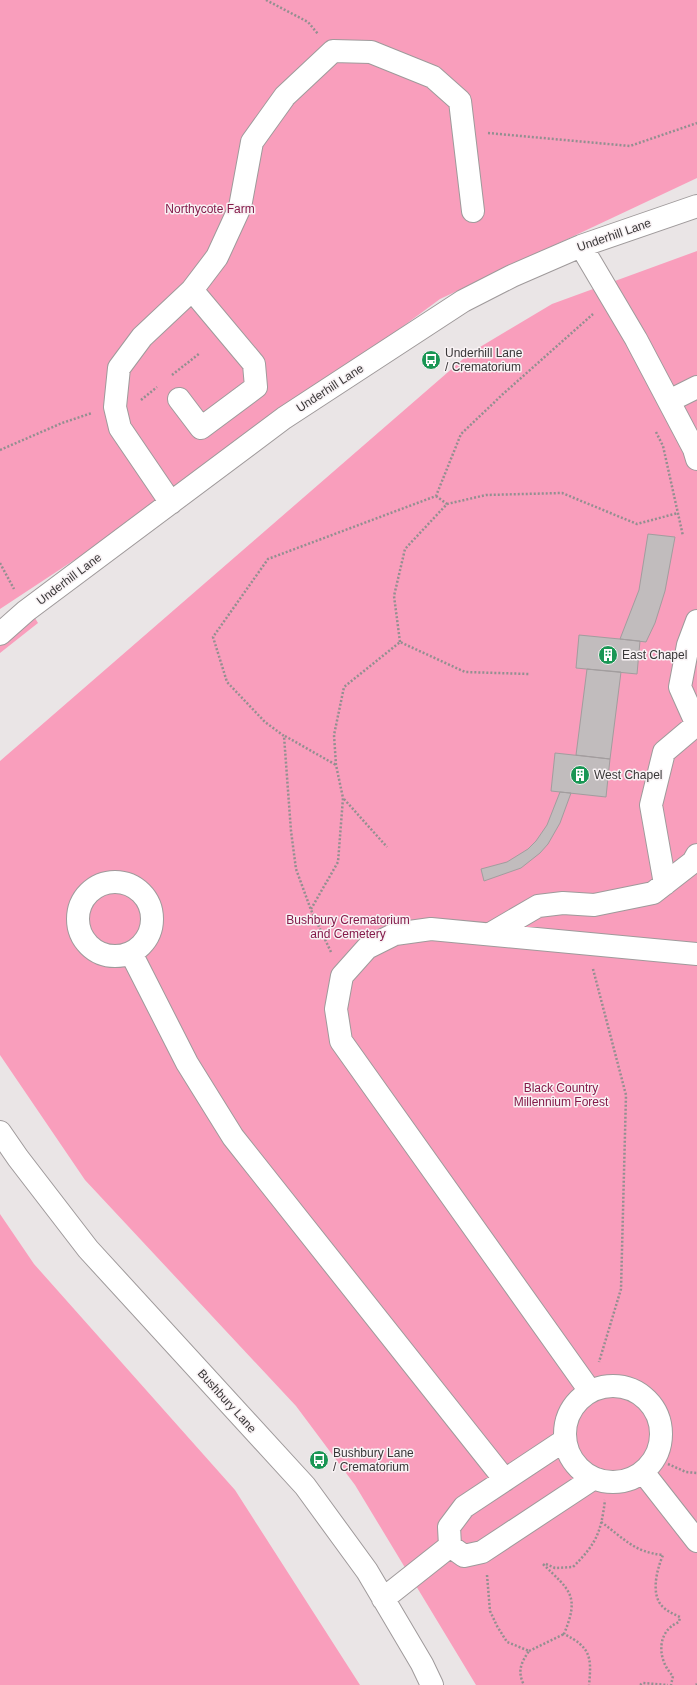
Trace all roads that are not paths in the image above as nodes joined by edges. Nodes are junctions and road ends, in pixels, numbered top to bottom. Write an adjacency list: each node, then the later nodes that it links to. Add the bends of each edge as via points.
1 (697, 206): 3 (street, Underhill Lane)
2 (473, 211): 4 (street, via 460,101 433,77 371,52 332,51 285,96 252,142 240,207 217,257)
3 (581, 246): 7 (street); 9 (street, Underhill Lane, via 463,301 284,418)
4 (192, 290): 6 (street, via 254,364 256,387 201,428); 9 (street, via 142,337 120,368 115,407 120,428)
5 (697, 387): 7 (street)
6 (179, 399)
7 (669, 401): 8 (street)
8 (697, 459)
9 (171, 503): 11 (street, Underhill Lane, via 26,611)
10 (697, 622): 12 (street, via 688,645 680,687)
11 (0, 634)
12 (697, 725): 14 (street, via 664,752 651,805)
13 (697, 855): 14 (street, via 693,862)
14 (665, 884): 15 (street, via 653,893 594,905 563,903 538,906)
15 (490, 934): 17 (street); 19 (street, via 430,929 395,934 367,948 342,976 336,1010 341,1041)
16 (131, 953): 22 (street, via 187,1063 233,1137)
17 (697, 954)
18 (0, 1132): 26 (street, Bushbury Lane, via 88,1249 305,1486 367,1571)
19 (590, 1391): 20 (street, via 578,1400 570,1412); 21 (street, via 604,1386 620,1386 635,1390 648,1400 657,1413 662,1428 661,1444)
20 (565, 1440): 22 (street); 23 (street, via 580,1469)
21 (649, 1465): 23 (street, via 624,1481); 24 (street)
22 (505, 1480): 25 (street, via 464,1507 449,1527)
23 (599, 1480): 25 (street, via 482,1552 464,1556)
24 (697, 1541)
25 (450, 1546): 26 (street)
26 (384, 1599): 27 (street, Bushbury Lane)
27 (432, 1685)

